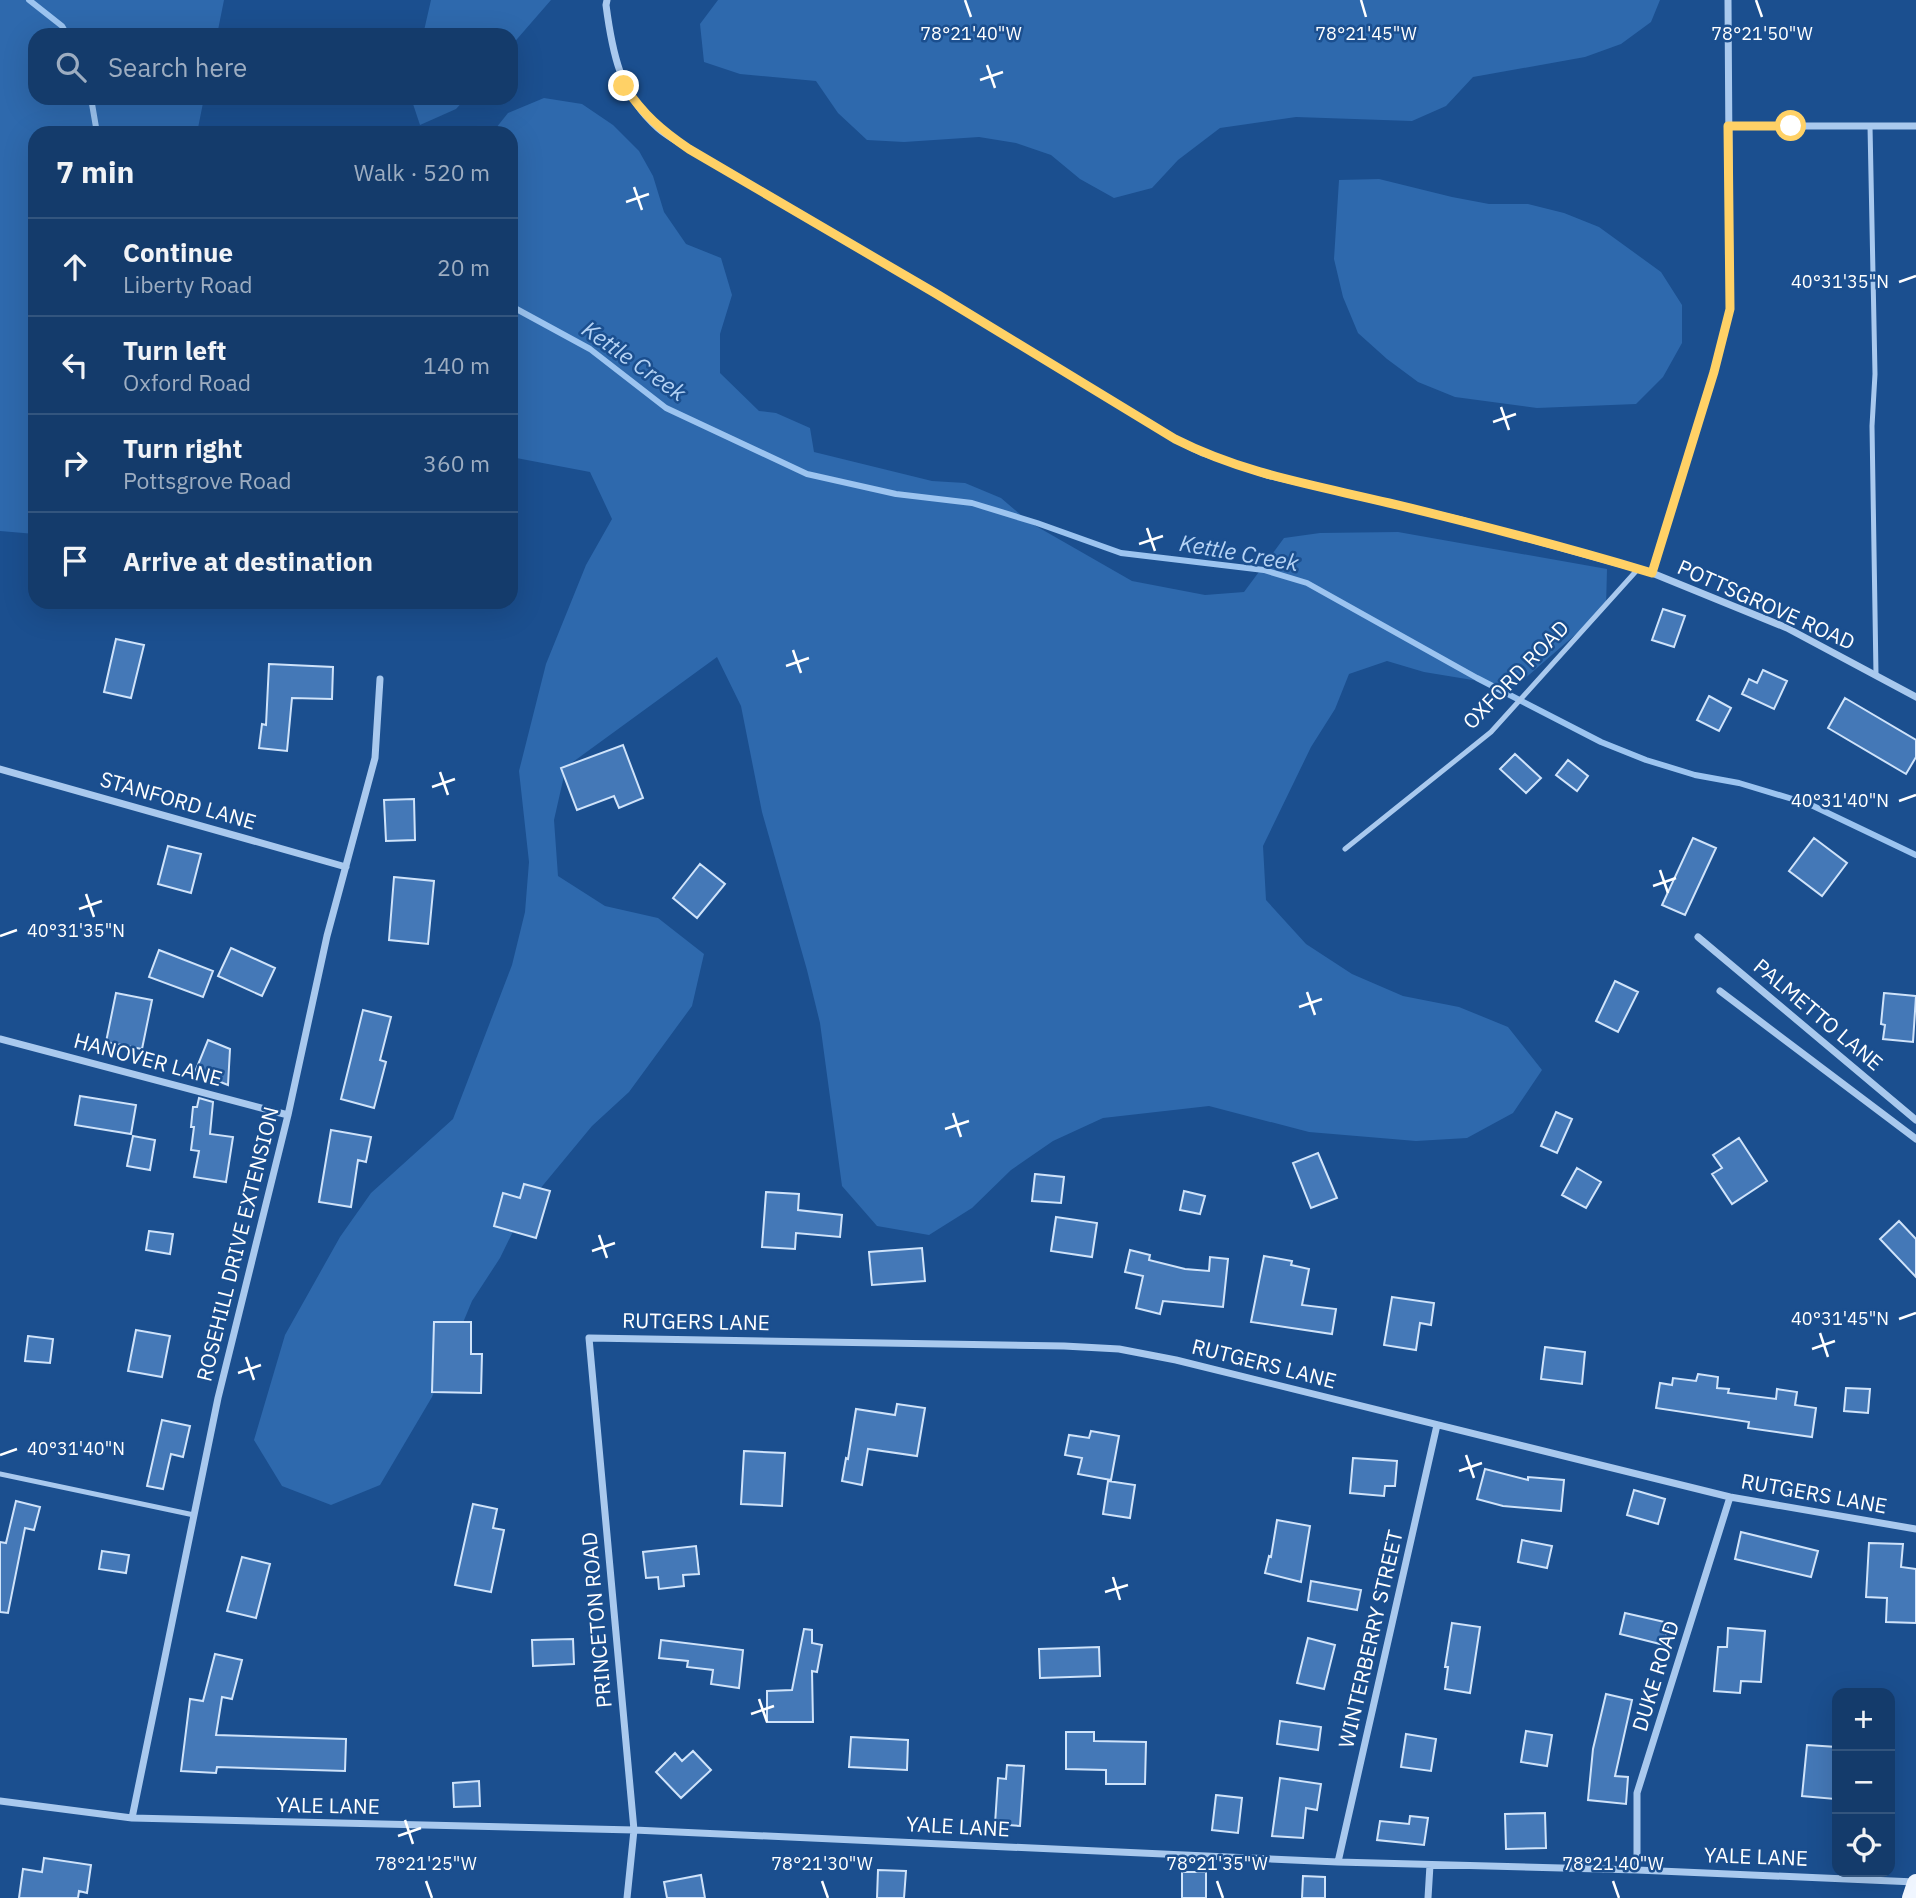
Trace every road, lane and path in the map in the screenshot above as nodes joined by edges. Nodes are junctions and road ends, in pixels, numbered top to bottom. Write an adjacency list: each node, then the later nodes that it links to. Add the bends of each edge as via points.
1 (607, 0): 6 (street, POTTSGROVE ROAD, via 612,51 624,86 657,128 1175,439 1267,475 1465,520)
2 (1728, 0): 3 (street)
3 (1728, 126): 4 (street); 7 (street, via 1730,309)
4 (1870, 126): 5 (street); 8 (lane)
5 (1916, 126)
6 (1638, 569): 7 (street, POTTSGROVE ROAD); 12 (lane, OXFORD ROAD, via 1490,732)
7 (1652, 573): 8 (street, POTTSGROVE ROAD, via 1787,628)
8 (1876, 674): 10 (street, POTTSGROVE ROAD)
9 (380, 679): 13 (street, ROSEHILL DRIVE EXTENSION, via 375,758)
10 (1916, 696)
11 (0, 769): 13 (street, STANFORD LANE)
12 (1345, 849)
13 (346, 867): 17 (street, ROSEHILL DRIVE EXTENSION)
14 (1698, 937): 18 (street, PALMETTO LANE)
15 (1720, 991): 19 (street)
16 (0, 1039): 17 (street, HANOVER LANE)
17 (288, 1115): 24 (street, ROSEHILL DRIVE EXTENSION, via 218,1398)
18 (1916, 1120)
19 (1916, 1139)
20 (589, 1338): 21 (street, RUTGERS LANE, via 1119,1349); 28 (street, PRINCETON ROAD)
21 (1437, 1425): 23 (street, RUTGERS LANE); 29 (street, WINTERBERRY STREET)
22 (0, 1474): 24 (lane)
23 (1730, 1497): 25 (street, RUTGERS LANE); 31 (street, DUKE ROAD, via 1637,1793)
24 (194, 1516): 27 (street, ROSEHILL DRIVE EXTENSION)
25 (1916, 1529)
26 (0, 1801): 27 (street, YALE LANE)
27 (132, 1818): 28 (street, YALE LANE)
28 (634, 1830): 29 (street, YALE LANE); 33 (street, PRINCETON ROAD)
29 (1338, 1862): 30 (street, YALE LANE)
30 (1430, 1865): 31 (street, YALE LANE); 34 (street)
31 (1636, 1870): 32 (street, YALE LANE)
32 (1916, 1882): 35 (main road)
33 (627, 1898)
34 (1428, 1898)
35 (1911, 1898)

